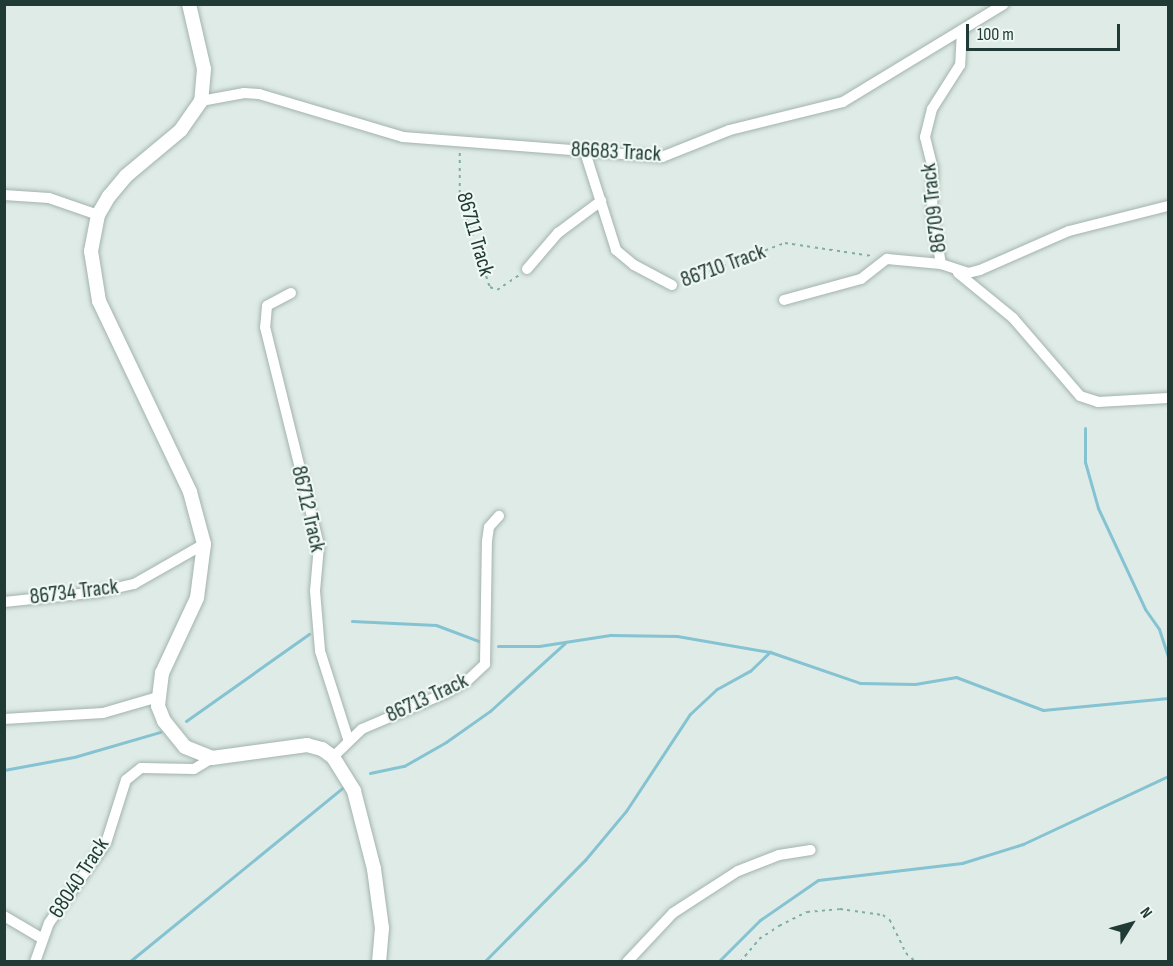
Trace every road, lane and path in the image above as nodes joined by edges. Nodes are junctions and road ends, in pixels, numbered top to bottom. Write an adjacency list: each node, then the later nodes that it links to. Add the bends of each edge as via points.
1 (189, 4): 4 (street, via 204,69)
2 (1004, 4): 3 (street, 86683 Track)
3 (962, 30): 6 (street, 86683 Track, via 827,109 730,130 662,158); 12 (street, 86709 Track, via 960,65 932,109 925,136 933,169 932,212)
4 (201, 101): 5 (street, 86683 Track, via 260,94 381,133); 10 (street, via 181,130 126,176)
5 (459, 142): 6 (street, 86683 Track); 13 (path, 86711 Track, via 460,198 490,287 497,290)
6 (585, 152): 8 (street, 86710 Track)
7 (4, 195): 10 (street, via 49,198)
8 (601, 201): 13 (street, 86711 Track, via 558,233); 15 (street, 86710 Track, via 616,250 634,266)
9 (1168, 206): 14 (street, 86709 Track, via 1069,231 980,270)
10 (98, 215): 20 (street, via 91,252 99,301 190,492)
11 (887, 259): 12 (street); 15 (path, 86710 Track, via 785,243); 17 (street, via 861,279)
12 (941, 264): 14 (street, 86709 Track)
13 (527, 269)
14 (956, 271): 18 (street, via 1013,318 1080,396 1098,402)
15 (672, 285)
16 (291, 293): 24 (street, 86712 Track, via 267,306 265,327 319,546 315,591 320,651)
17 (784, 300)
18 (1168, 398)
19 (498, 516): 24 (street, 86713 Track, via 489,528 487,541 485,664 468,681 376,722)
20 (204, 544): 21 (street, 86734 Track, via 134,584 99,592); 22 (street, via 197,598 162,673)
21 (4, 602)
22 (158, 697): 23 (street, via 103,713); 26 (street, via 164,721 174,735 185,747)
23 (4, 719)
24 (348, 739): 25 (street, 86713 Track)
25 (333, 757): 26 (street, via 307,745); 31 (street, via 354,791 371,859 382,928)
26 (212, 758): 29 (street, 68040 Track, via 194,769 148,767 133,772 120,792 99,855 57,909)
27 (811, 850): 32 (street, via 779,855 738,871 673,914)
28 (4, 916): 29 (street)
29 (43, 939): 30 (street, 68040 Track)
30 (35, 962)
31 (379, 962)
32 (627, 962)
33 (740, 962): 34 (path, via 759,939 779,926 807,912 840,909 883,915 890,920 906,953)
34 (916, 962)

